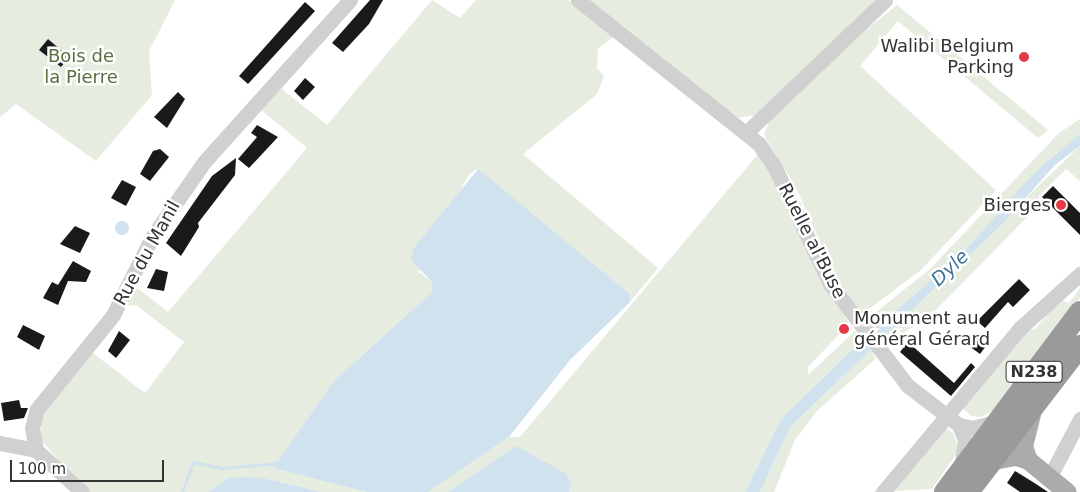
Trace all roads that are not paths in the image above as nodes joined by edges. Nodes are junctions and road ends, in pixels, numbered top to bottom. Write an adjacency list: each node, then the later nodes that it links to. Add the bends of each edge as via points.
1 (350, 0): 14 (street, Rue du Manil, via 204,162 169,209 113,315 37,408 32,428)
2 (578, 0): 4 (street, Ruelle al'Buse)
3 (884, 0): 4 (street)
4 (747, 132): 9 (street, Ruelle al'Buse, via 775,168 830,284 908,386)
5 (1080, 274): 9 (street, via 1020,328)
6 (1080, 312): 11 (highway, N238)
7 (1080, 346): 8 (highway, N238)
8 (1032, 409): 15 (highway, N238); 16 (main road, via 1023,446)
9 (945, 415): 12 (street, Ruelle al'Buse); 20 (street)
10 (1080, 419): 17 (street)
11 (998, 421): 12 (street, via 972,428); 18 (highway, N238)
12 (959, 425): 18 (street, via 965,440)
13 (0, 443): 14 (street)
14 (36, 450): 19 (street)
15 (993, 460): 16 (main road, via 1016,456); 18 (highway, N238)
16 (1028, 460): 17 (main road)
17 (1049, 478): 22 (main road)
18 (964, 483): 21 (highway, N238)
19 (82, 492)
20 (883, 492)
21 (945, 492)
22 (1067, 492)

